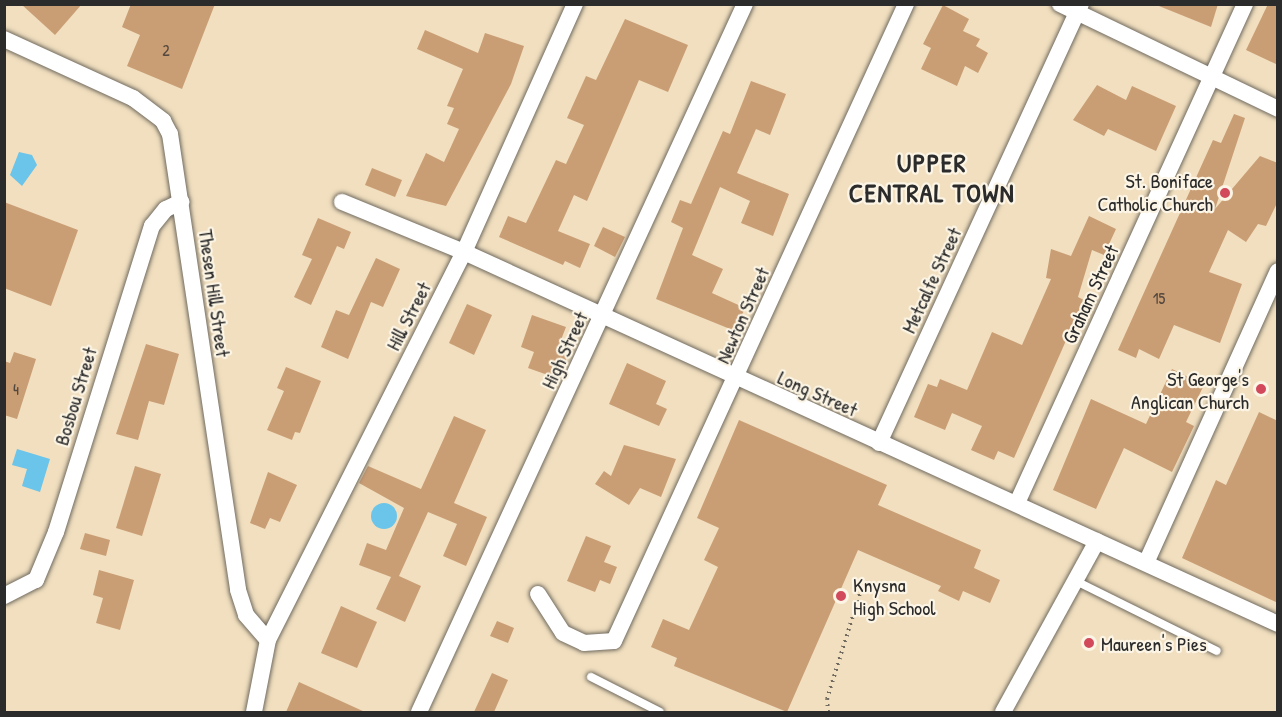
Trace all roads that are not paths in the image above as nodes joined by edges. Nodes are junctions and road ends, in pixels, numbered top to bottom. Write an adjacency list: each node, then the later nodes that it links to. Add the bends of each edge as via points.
1 (575, 4): 12 (street, Hill Street)
2 (745, 4): 14 (street, High Street, via 648,205)
3 (906, 4): 15 (street, Newton Street)
4 (1060, 4): 6 (street)
5 (1245, 4): 8 (street, Graham Street)
6 (1079, 8): 8 (street); 16 (street, Metcalfe Street)
7 (4, 39): 10 (street, Thesen Hill Street, via 132,98 163,121 174,148)
8 (1212, 77): 9 (street); 17 (street, Graham Street)
9 (1278, 109)
10 (181, 202): 22 (street, Bosbou Street, via 166,209 152,226 36,580); 24 (street, Thesen Hill Street, via 238,590 252,625)
11 (342, 202): 12 (street, Long Street)
12 (464, 252): 14 (street, Long Street); 24 (street, Hill Street)
13 (1278, 271): 19 (street)
14 (603, 316): 15 (street, Long Street); 28 (street, High Street)
15 (735, 380): 16 (street, Long Street); 21 (street, Newton Street, via 614,641 584,643 563,633)
16 (879, 442): 17 (street, Long Street)
17 (1017, 503): 18 (street, Long Street)
18 (1097, 541): 19 (street, Long Street); 20 (street)
19 (1146, 563): 23 (street, Long Street)
20 (1076, 581): 25 (lane); 30 (street)
21 (538, 594)
22 (4, 596)
23 (1278, 624)
24 (268, 640): 27 (street, Hill Street)
25 (1217, 651)
26 (591, 677): 29 (lane)
27 (254, 712)
28 (419, 712)
29 (660, 712)
30 (1003, 712)

